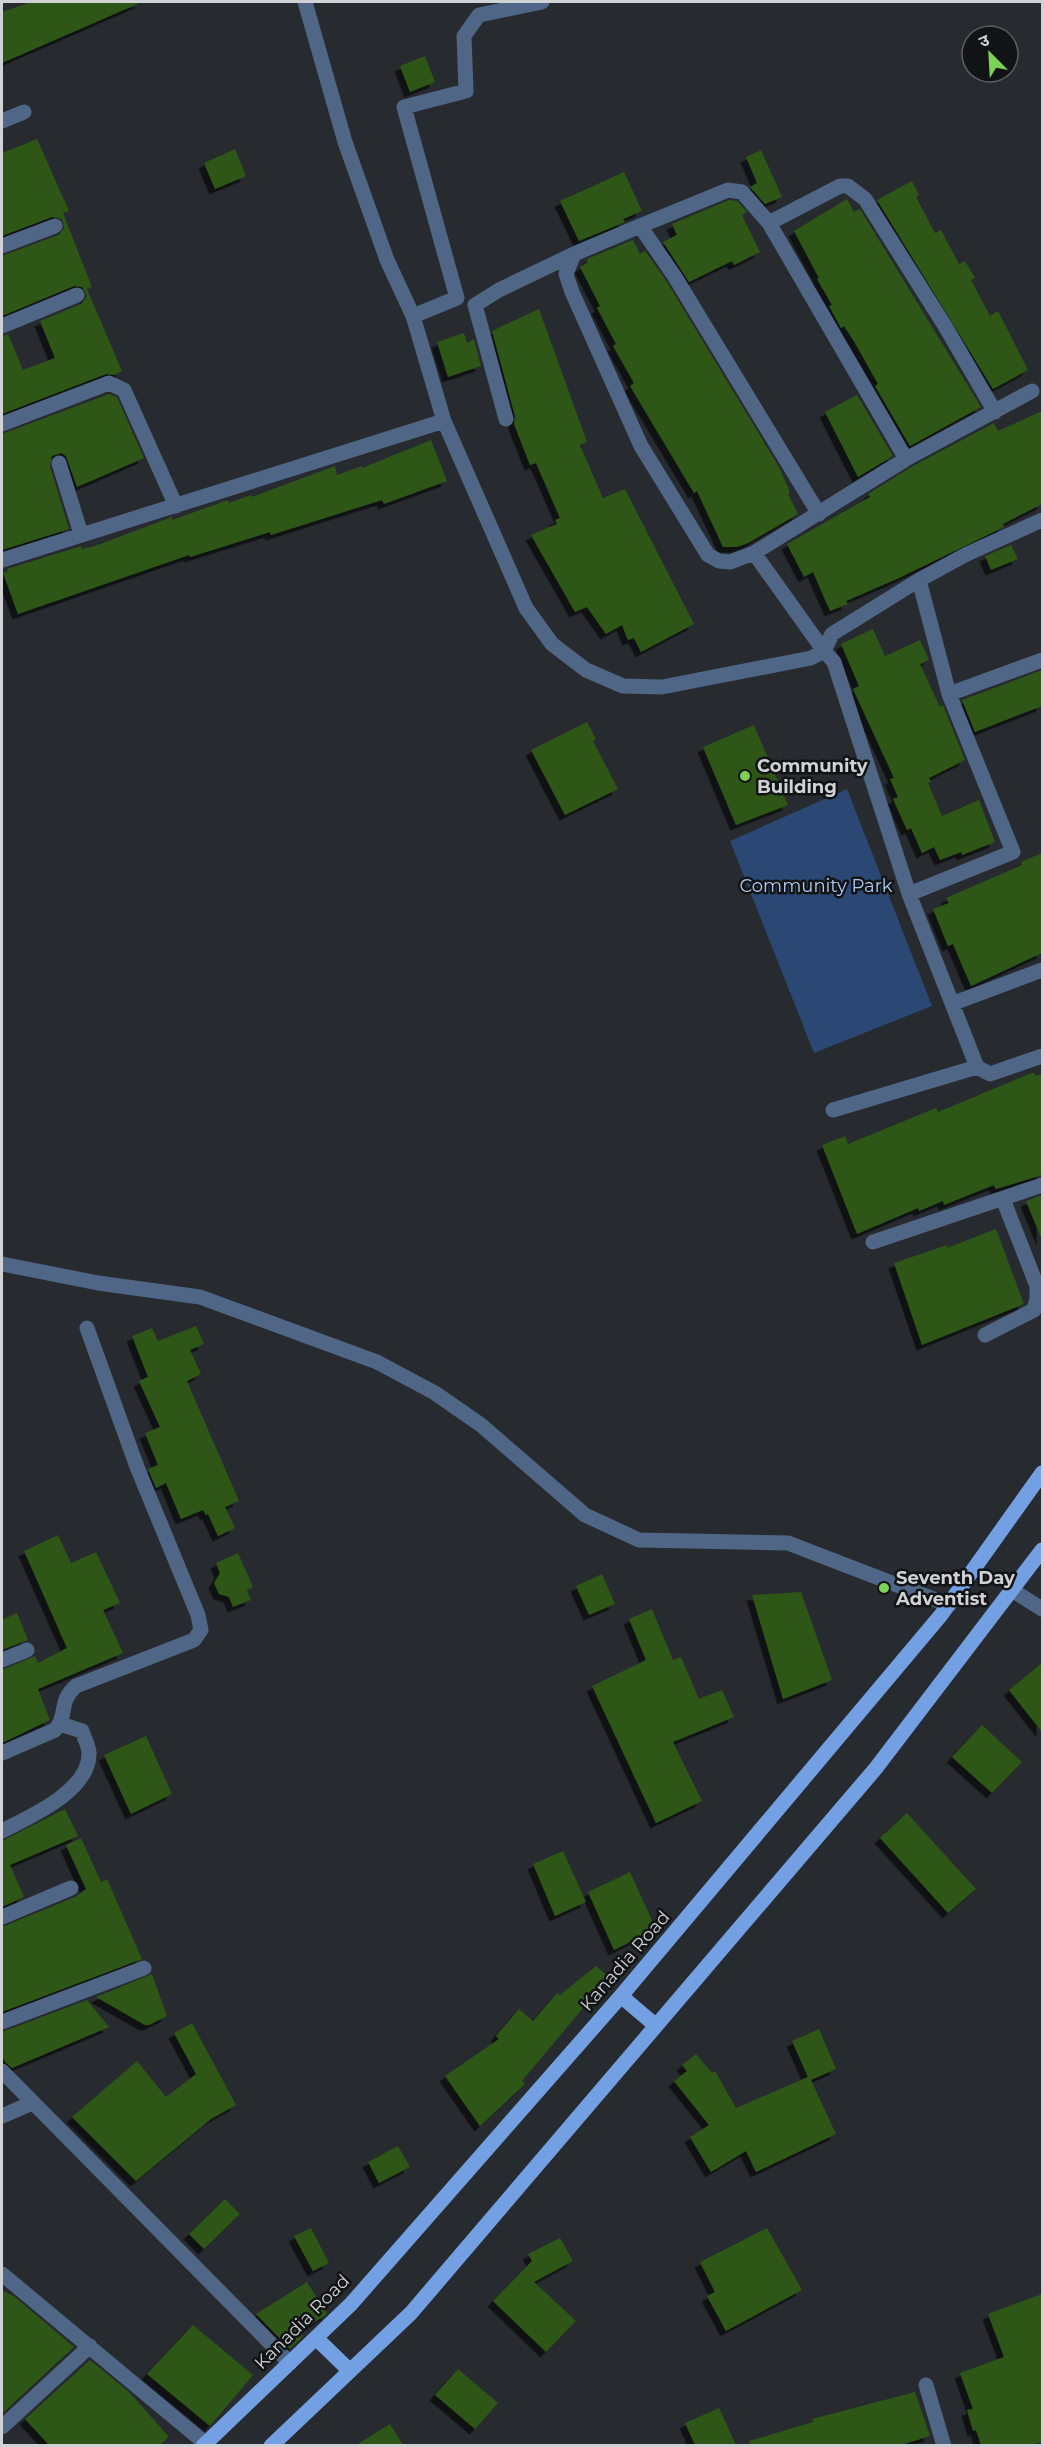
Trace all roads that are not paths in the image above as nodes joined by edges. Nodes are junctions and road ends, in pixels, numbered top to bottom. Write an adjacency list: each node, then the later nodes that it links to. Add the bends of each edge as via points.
1 (305, 2): 11 (street, via 345,142 387,260)
2 (542, 2): 11 (street, via 479,15 464,36 466,91 404,107 457,298)
3 (24, 112): 4 (street)
4 (2, 121)
5 (769, 224): 7 (street, via 742,192 728,190); 14 (street, via 840,186 853,188 865,199); 18 (street)
6 (55, 226): 8 (street)
7 (640, 226): 9 (street); 21 (street)
8 (2, 246)
9 (574, 254): 15 (street, via 475,305); 24 (street, via 566,274 572,292 640,446 708,555 730,562)
10 (77, 295): 12 (street)
11 (413, 316): 16 (street)
12 (2, 326)
13 (1032, 391): 14 (street)
14 (995, 412): 18 (street)
15 (506, 419)
16 (444, 421): 20 (street); 27 (street, via 526,608 552,644 586,670 623,686 662,687 793,662)
17 (2, 424): 20 (street, via 116,384 123,390)
18 (906, 459): 21 (street)
19 (59, 463): 23 (street)
20 (176, 506): 23 (street)
21 (819, 514): 24 (street)
22 (1042, 520): 26 (street)
23 (81, 534): 25 (street)
24 (754, 553): 27 (street)
25 (2, 560)
26 (919, 580): 27 (street, via 832,634); 29 (street)
27 (824, 651): 30 (street, via 834,662)
28 (1042, 660): 29 (street)
29 (949, 694): 30 (street, via 1013,852)
30 (909, 894): 33 (street)
31 (1038, 971): 32 (street); 33 (street)
32 (1042, 987)
33 (954, 1003): 35 (street)
34 (1042, 1056): 35 (street, via 990,1074)
35 (976, 1067): 36 (street)
36 (833, 1110)
37 (1042, 1185): 38 (street)
38 (1003, 1199): 39 (street); 42 (street, via 1037,1286 1037,1299 1034,1310)
39 (873, 1242)
40 (2, 1264): 46 (street, via 200,1297 377,1362 435,1392 482,1425 585,1515 639,1540 788,1543)
41 (87, 1328): 50 (street, via 201,1630 194,1640 76,1686 64,1700)
42 (985, 1335)
43 (1042, 1473): 46 (main road, Kanadia Road)
44 (1042, 1550): 45 (main road)
45 (1012, 1590): 47 (street); 58 (main road, via 876,1768)
46 (949, 1605): 56 (main road, Kanadia Road)
47 (1042, 1609)
48 (27, 1650): 49 (street)
49 (2, 1660)
50 (60, 1724): 51 (street, via 55,1730); 52 (street, via 82,1731 89,1754 84,1775 50,1807)
51 (2, 1753)
52 (2, 1831)
53 (71, 1888): 54 (street)
54 (2, 1917)
55 (144, 1968): 57 (street)
56 (621, 1996): 58 (main road); 63 (main road, Kanadia Road)
57 (2, 2022)
58 (654, 2025): 66 (main road, via 411,2313)
59 (2, 2071): 60 (street)
60 (32, 2103): 61 (street); 65 (street)
61 (2, 2116)
62 (2, 2274): 64 (street)
63 (317, 2339): 65 (main road, Kanadia Road); 66 (main road)
64 (90, 2346): 68 (street); 69 (street)
65 (290, 2363): 69 (main road, Kanadia Road)
66 (350, 2371): 70 (main road)
67 (926, 2385): 71 (street)
68 (2, 2427)
69 (204, 2444)
70 (272, 2445)
71 (944, 2445)

